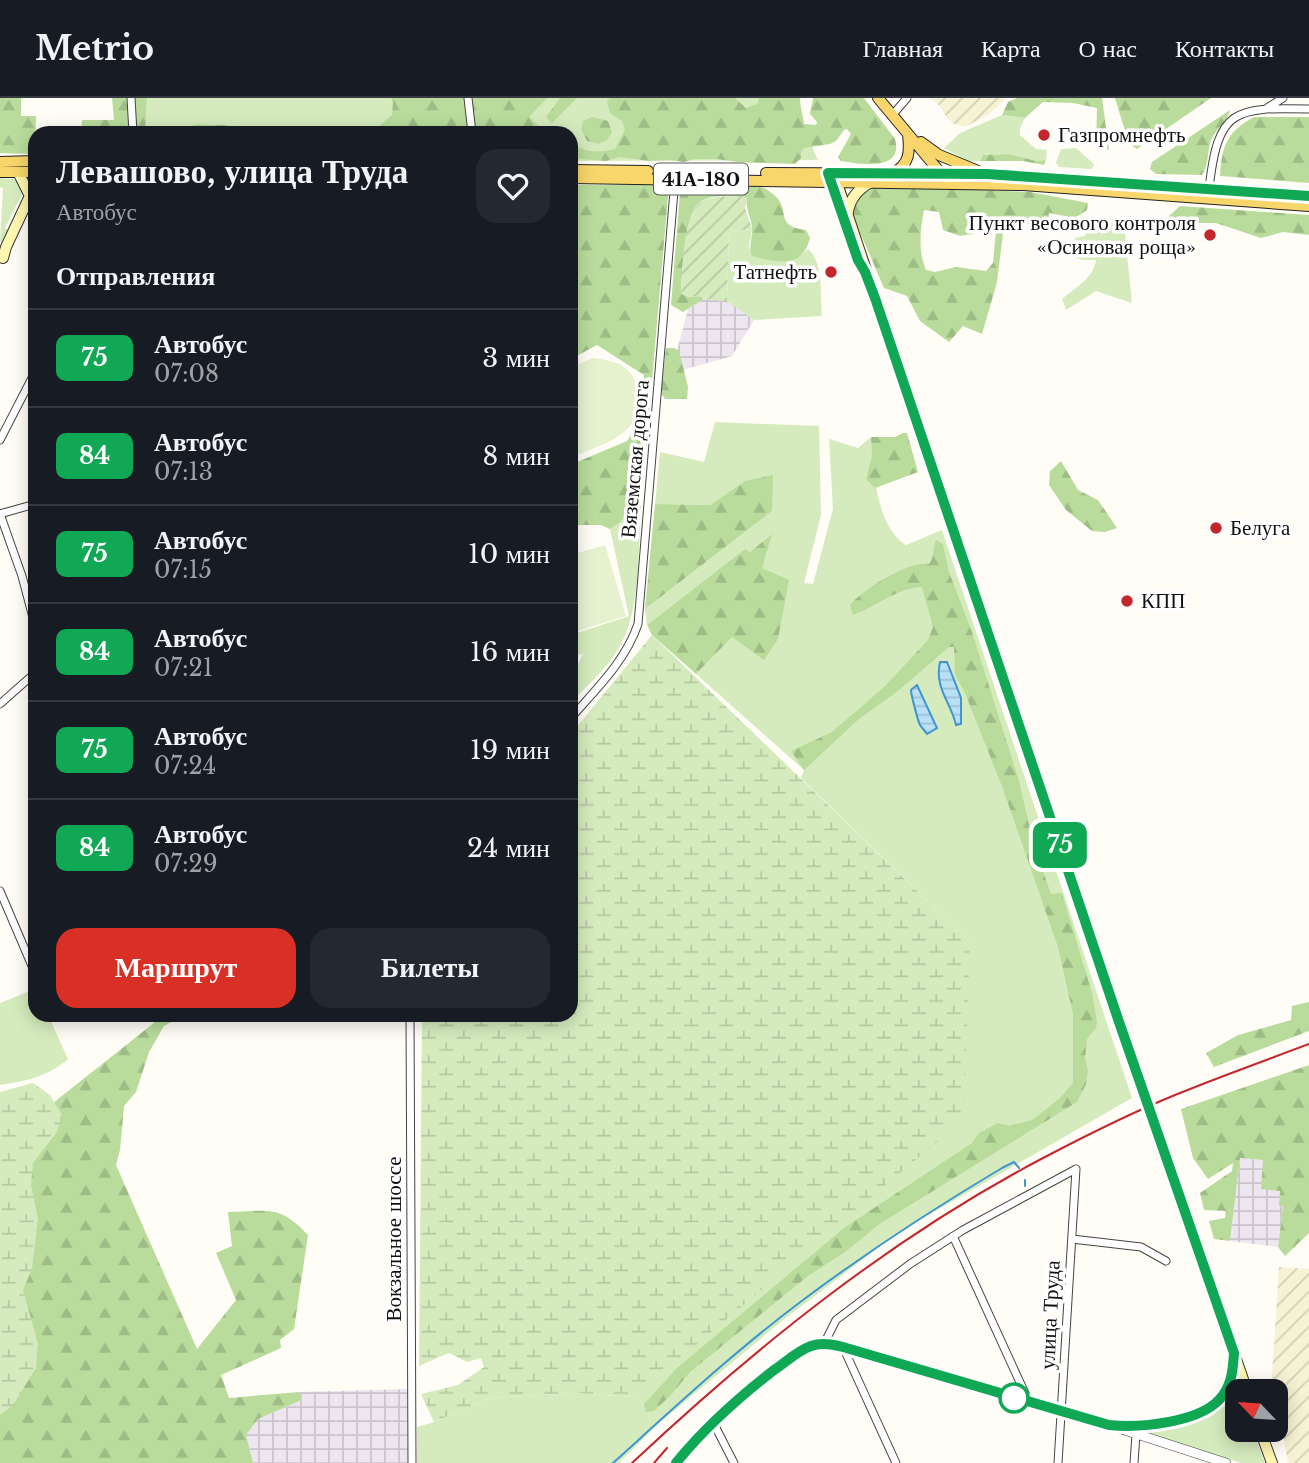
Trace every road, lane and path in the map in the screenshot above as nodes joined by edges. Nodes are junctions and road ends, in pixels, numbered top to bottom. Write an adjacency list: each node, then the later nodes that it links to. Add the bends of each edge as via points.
1 (131, 98): 10 (street)
2 (468, 98): 11 (street)
3 (878, 98): 12 (main road)
4 (884, 98): 9 (main road)
5 (907, 98): 9 (street)
6 (1283, 98): 7 (street)
7 (1266, 108): 8 (street); 27 (street, via 1243,113 1221,133 1214,148)
8 (1309, 110)
9 (895, 112): 13 (main road)
10 (133, 126)
11 (471, 126)
12 (908, 134): 20 (main road, via 908,158); 22 (main road)
13 (921, 142): 21 (main road, via 939,155); 22 (main road)
14 (0, 162): 15 (main road)
15 (28, 162)
16 (578, 170): 25 (main road, 41А-180)
17 (0, 172): 18 (main road)
18 (18, 172): 19 (main road); 28 (main road)
19 (28, 172)
20 (893, 173): 22 (main road, 41А-180); 25 (main road, 41А-180)
21 (987, 174): 22 (main road, 41А-180); 27 (main road, 41А-180)
22 (945, 176): 26 (main road, 41А-180); 30 (main road, 41А-180)
23 (578, 178): 24 (main road, 41А-180)
24 (675, 179): 25 (main road, 41А-180); 42 (street, Вяземская дорога, via 638,624 617,665)
25 (832, 179): 26 (main road, 41А-180); 32 (main road); 34 (main road)
26 (871, 182): 32 (main road, via 849,203)
27 (1209, 189): 29 (main road, 41А-180)
28 (28, 191)
29 (1309, 196)
30 (1309, 206)
31 (28, 208): 33 (main road, via 11,249)
32 (848, 215): 34 (main road)
33 (1, 260)
34 (865, 272): 51 (main road, bridge)
35 (28, 386): 36 (street)
36 (0, 440)
37 (28, 506): 38 (street)
38 (0, 514): 39 (street)
39 (28, 599)
40 (28, 679): 41 (street)
41 (0, 704)
42 (578, 710)
43 (0, 891): 44 (street)
44 (28, 957)
45 (410, 1022): 60 (street, Вокзальное шоссе)
46 (953, 1236): 47 (street, улица Труда, via 1076,1169); 49 (street, via 836,1320); 54 (street)
47 (1072, 1239): 48 (street, via 1141,1247); 55 (street, улица Труда)
48 (1166, 1261)
49 (824, 1344): 50 (street); 56 (street, via 796,1354)
50 (843, 1347): 54 (street); 63 (street)
51 (1234, 1353): 52 (main road); 53 (street)
52 (1242, 1379)
53 (1223, 1396): 57 (street, via 1209,1408 1175,1420)
54 (1029, 1402): 55 (street)
55 (1061, 1412): 57 (street); 64 (street, улица Труда)
56 (713, 1422): 61 (street); 62 (street)
57 (1109, 1425): 58 (street)
58 (1136, 1434): 65 (street); 66 (street)
59 (1264, 1442): 67 (main road)
60 (412, 1463)
61 (676, 1463)
62 (734, 1463)
63 (895, 1463)
64 (1058, 1463)
65 (1135, 1463)
66 (1226, 1463)
67 (1272, 1463)

